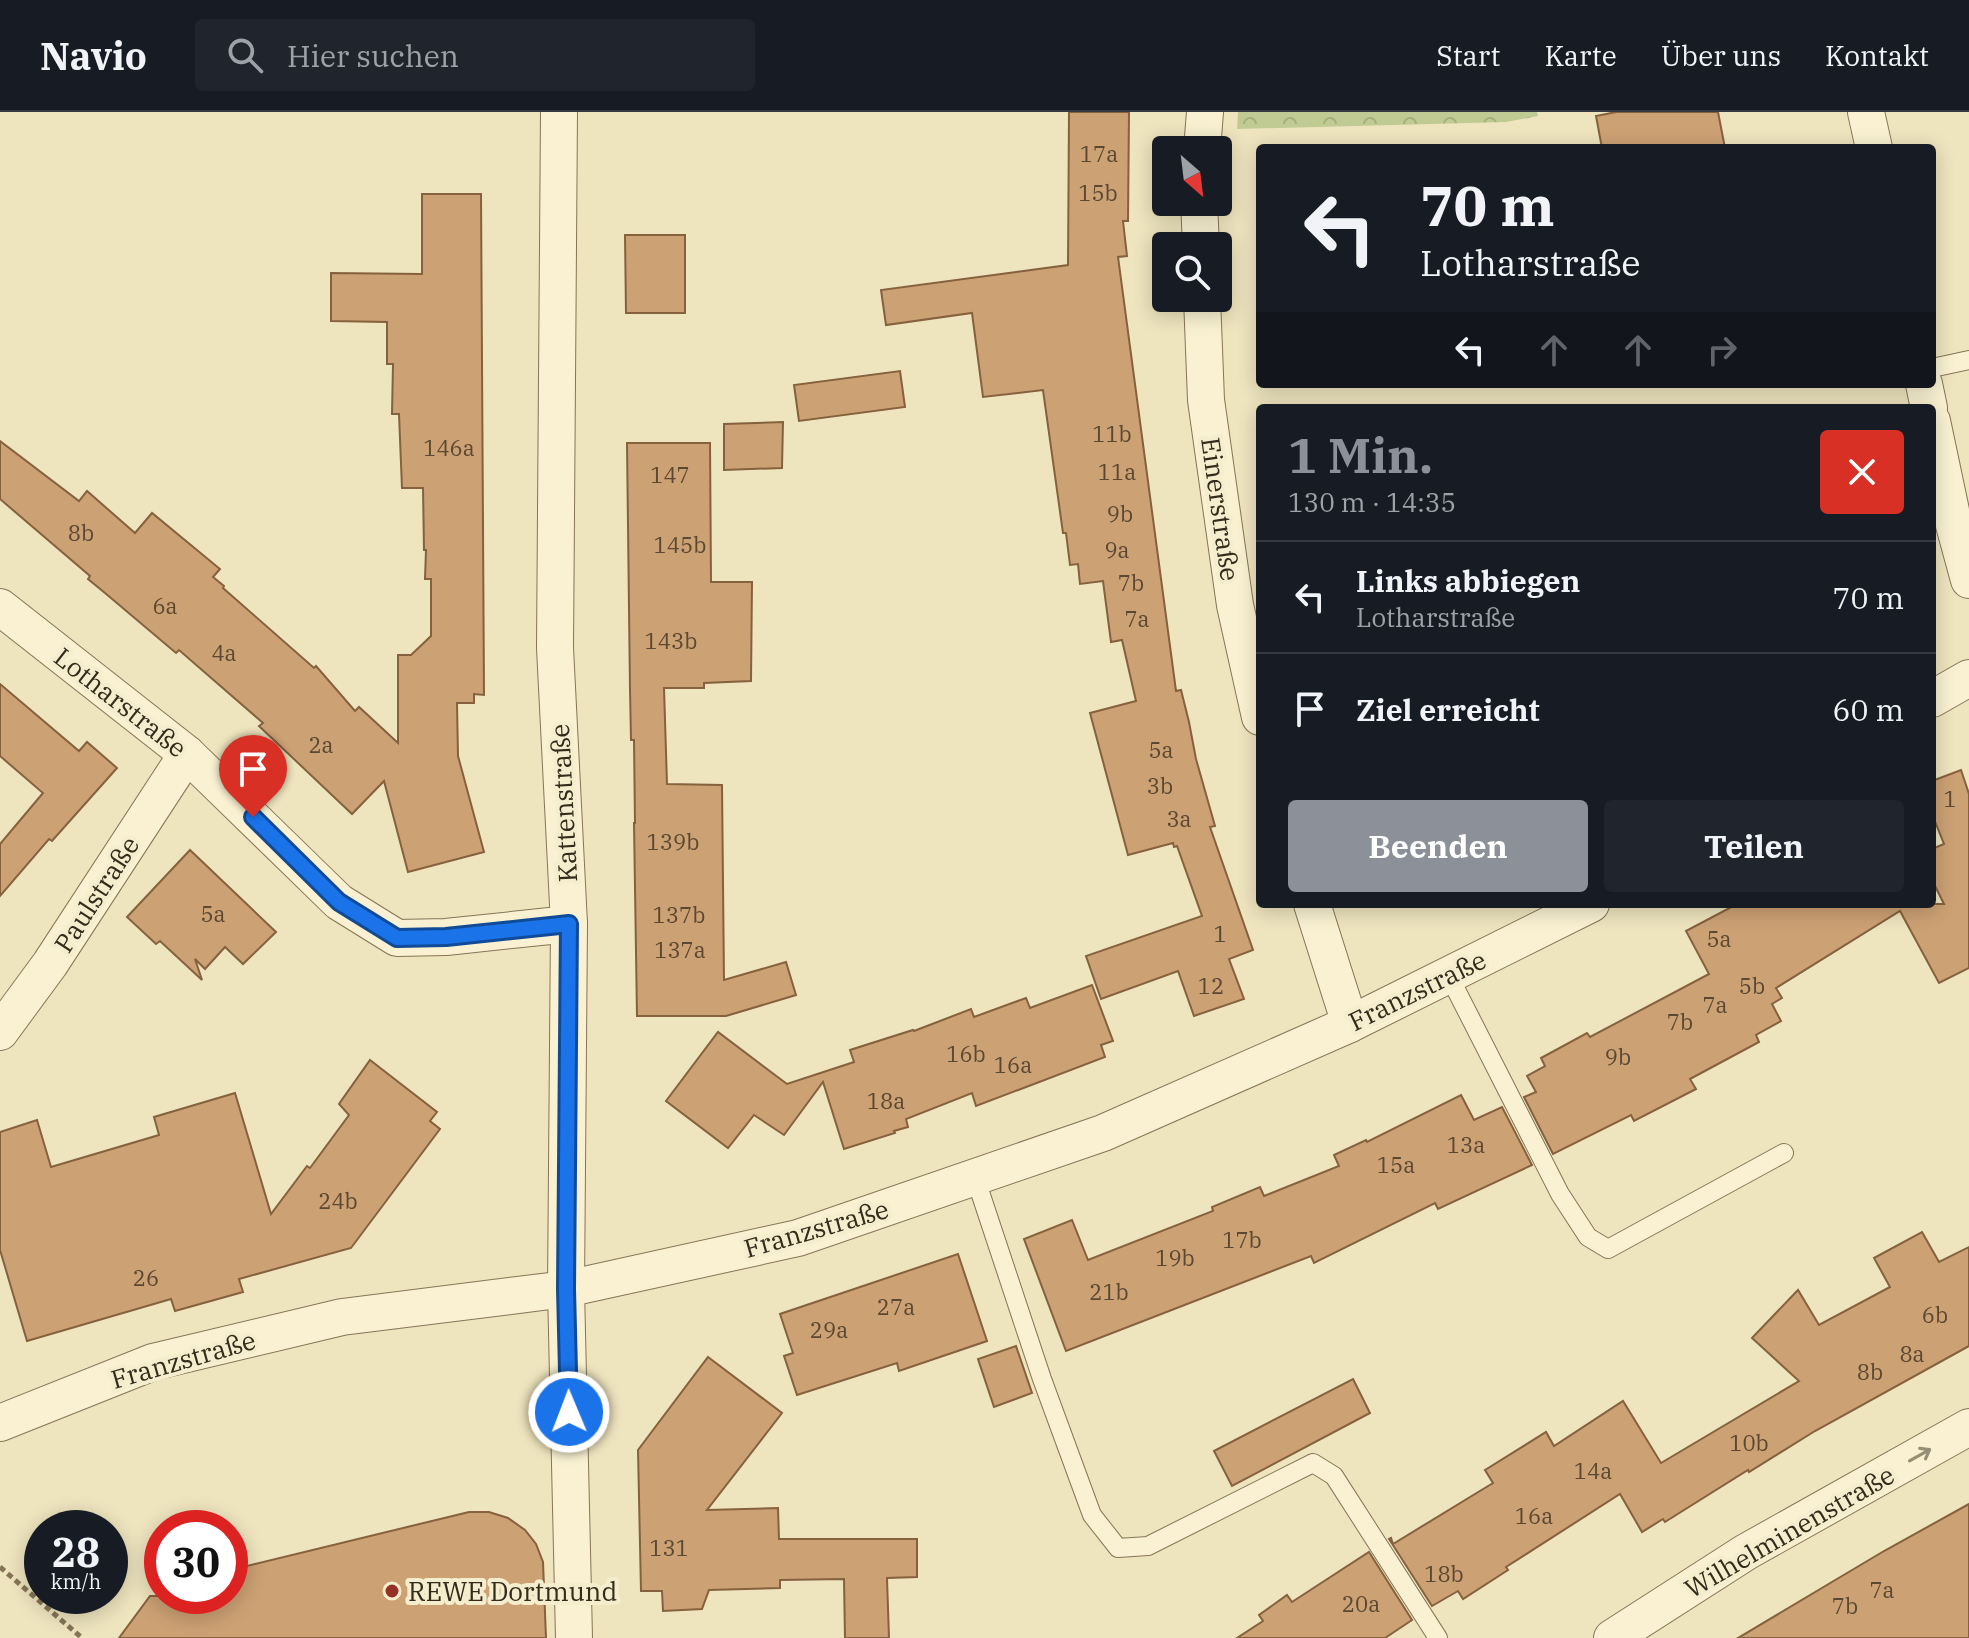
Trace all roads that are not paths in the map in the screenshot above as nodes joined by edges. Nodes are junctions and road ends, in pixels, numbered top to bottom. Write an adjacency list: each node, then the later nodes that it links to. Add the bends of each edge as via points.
1 (559, 112): 19 (street, Kattenstraße, via 555,648)
2 (1205, 112): 4 (street)
3 (1866, 112): 5 (street)
4 (1203, 136)
5 (1873, 144)
6 (1203, 312): 15 (street, Einerstraße, via 1206,400 1235,605)
7 (1969, 360): 8 (lane)
8 (1936, 367)
9 (1936, 435): 10 (street)
10 (1962, 523): 11 (street)
11 (1969, 580)
12 (0, 607): 16 (street, Lotharstraße)
13 (1969, 678): 14 (street)
14 (1936, 697)
15 (1256, 699)
16 (187, 754): 19 (street, Lotharstraße, via 339,902 397,938); 22 (street, Paulstraße)
17 (1313, 908): 21 (street)
18 (1583, 908): 20 (street, Franzstraße)
19 (569, 924): 25 (street, Kattenstraße)
20 (1449, 976): 21 (street, Franzstraße); 23 (lane, via 1560,1194 1588,1237 1608,1249)
21 (1350, 1024): 24 (street, Franzstraße, via 1103,1133)
22 (0, 1032)
23 (1784, 1153)
24 (975, 1177): 25 (street, Franzstraße, via 798,1238); 29 (lane, via 1092,1515 1118,1548 1148,1546 1313,1463 1334,1476)
25 (566, 1289): 26 (street, Franzstraße, via 342,1317 253,1338 153,1362); 28 (street, Kattenstraße)
26 (0, 1423)
27 (1969, 1427): 30 (street, Wilhelminenstraße, one-way to 27, via 1746,1552)
28 (574, 1638)
29 (1438, 1638)
30 (1612, 1638)

